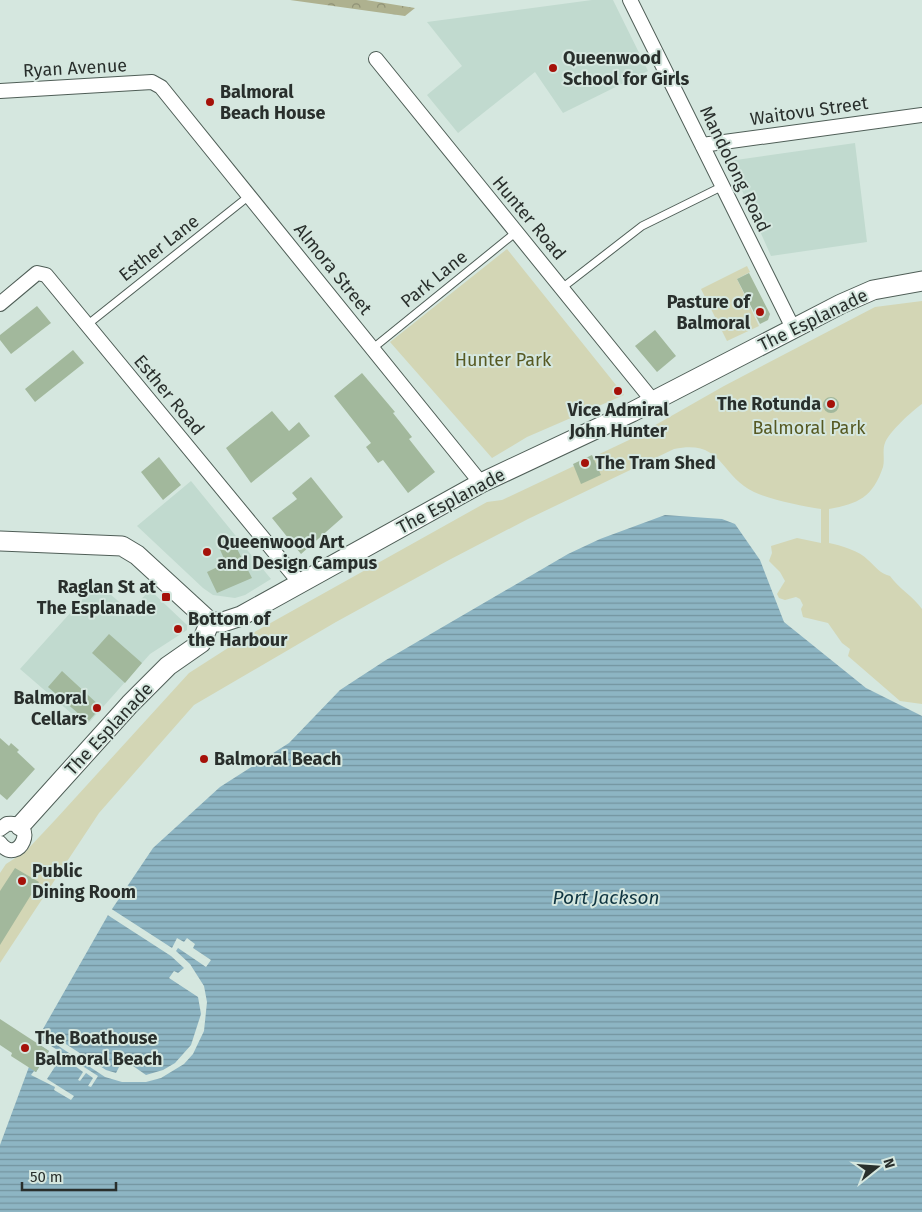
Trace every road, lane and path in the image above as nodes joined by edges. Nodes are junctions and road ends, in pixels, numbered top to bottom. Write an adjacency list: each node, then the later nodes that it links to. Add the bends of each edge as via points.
1 (630, 0): 6 (street, Mandolong Road)
2 (376, 59): 9 (street, Hunter Road)
3 (152, 82): 4 (street, Ryan Avenue); 8 (street, Almora Street, via 161,86)
4 (0, 91)
5 (922, 115): 6 (street, Waitovu Street)
6 (702, 145): 7 (street, Mandolong Road)
7 (723, 186): 11 (lane, via 642,226); 14 (street, Mandolong Road)
8 (250, 195): 13 (lane, Esther Lane); 15 (street, Almora Street)
9 (515, 233): 11 (street, Hunter Road); 15 (lane, Park Lane)
10 (922, 281): 14 (street, The Esplanade, via 873,290)
11 (562, 288): 16 (street, Hunter Road)
12 (0, 304): 13 (street, Esther Road, via 37,273 46,275)
13 (87, 325): 19 (street, Esther Road)
14 (793, 328): 16 (street, The Esplanade)
15 (372, 349): 17 (street, Almora Street)
16 (653, 401): 17 (street, The Esplanade)
17 (481, 483): 19 (street, The Esplanade)
18 (0, 541): 20 (street, via 122,546 137,555)
19 (300, 583): 20 (street, The Esplanade, via 241,616)
20 (210, 622): 21 (street, The Esplanade, via 201,643 168,666)
21 (7, 825): 22 (street, via 24,834 24,842 18,848)
22 (5, 846): 23 (street)
23 (0, 861)

